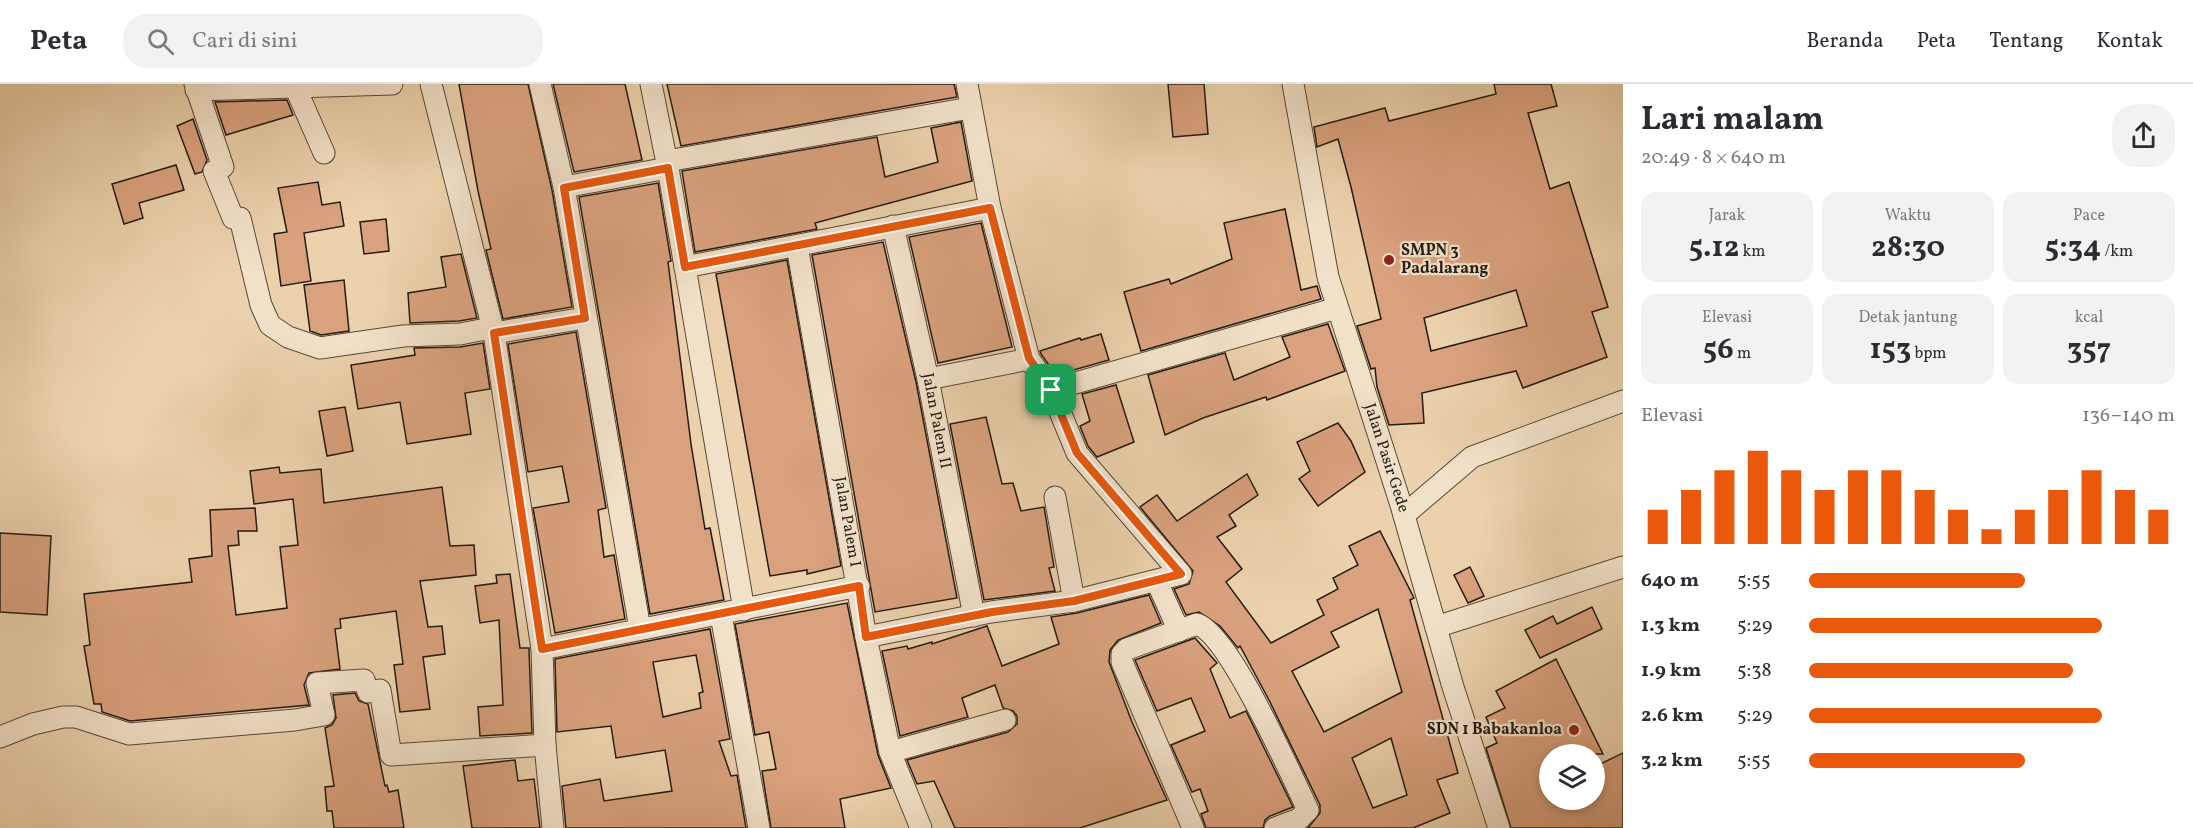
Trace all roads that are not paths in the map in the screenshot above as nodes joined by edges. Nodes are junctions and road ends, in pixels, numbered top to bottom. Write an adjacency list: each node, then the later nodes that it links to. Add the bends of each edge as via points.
1 (392, 84): 8 (street)
2 (431, 84): 19 (street)
3 (540, 84): 12 (street)
4 (651, 84): 11 (street)
5 (967, 84): 9 (street)
6 (1293, 84): 17 (street, Jalan Pasir Gede)
7 (195, 87): 8 (street); 19 (street, via 223,167 214,171 233,218 240,218 261,305 270,325 288,337 320,348 403,336 454,335 486,329)
8 (296, 88): 10 (street)
9 (970, 108): 11 (street); 13 (street)
10 (324, 153)
11 (668, 165): 12 (street); 16 (street)
12 (564, 188): 18 (street)
13 (990, 208): 14 (street); 20 (street)
14 (893, 226): 15 (street); 21 (street, Jalan Palem II)
15 (797, 246): 16 (street); 28 (street, Jalan Palem I)
16 (685, 267): 30 (street)
17 (1337, 308): 22 (street); 25 (street, Jalan Pasir Gede)
18 (585, 318): 19 (street); 34 (street)
19 (494, 333): 37 (street)
20 (1029, 358): 21 (street); 22 (street)
21 (928, 379): 32 (street, Jalan Palem II)
22 (1051, 390): 27 (street, via 1077,453 1181,574)
23 (1623, 401): 25 (street, via 1472,457)
24 (1055, 497): 29 (street)
25 (1404, 515): 33 (street, Jalan Pasir Gede)
26 (1623, 567): 33 (street)
27 (1157, 582): 29 (street); 35 (street)
28 (859, 586): 30 (street); 36 (street, Jalan Palem I)
29 (1074, 601): 32 (street)
30 (744, 610): 31 (street)
31 (721, 615): 34 (street); 43 (street)
32 (974, 616): 36 (street)
33 (1436, 627): 47 (street, Jalan Pasir Gede)
34 (640, 629): 37 (street)
35 (1179, 631): 45 (street, via 1127,649 1122,662); 46 (street, via 1197,624 1209,630 1265,720 1308,810 1299,819)
36 (866, 637): 41 (street, Jalan Palem I)
37 (542, 649): 40 (street)
38 (1005, 720): 41 (street)
39 (0, 737): 40 (street, via 63,717 76,717 129,734 324,716 317,683 364,680 368,692 380,690 391,755)
40 (545, 746): 42 (street)
41 (890, 752): 44 (street, Jalan Palem I)
42 (553, 828)
43 (759, 828)
44 (921, 828)
45 (1193, 828)
46 (1275, 828)
47 (1499, 828)

